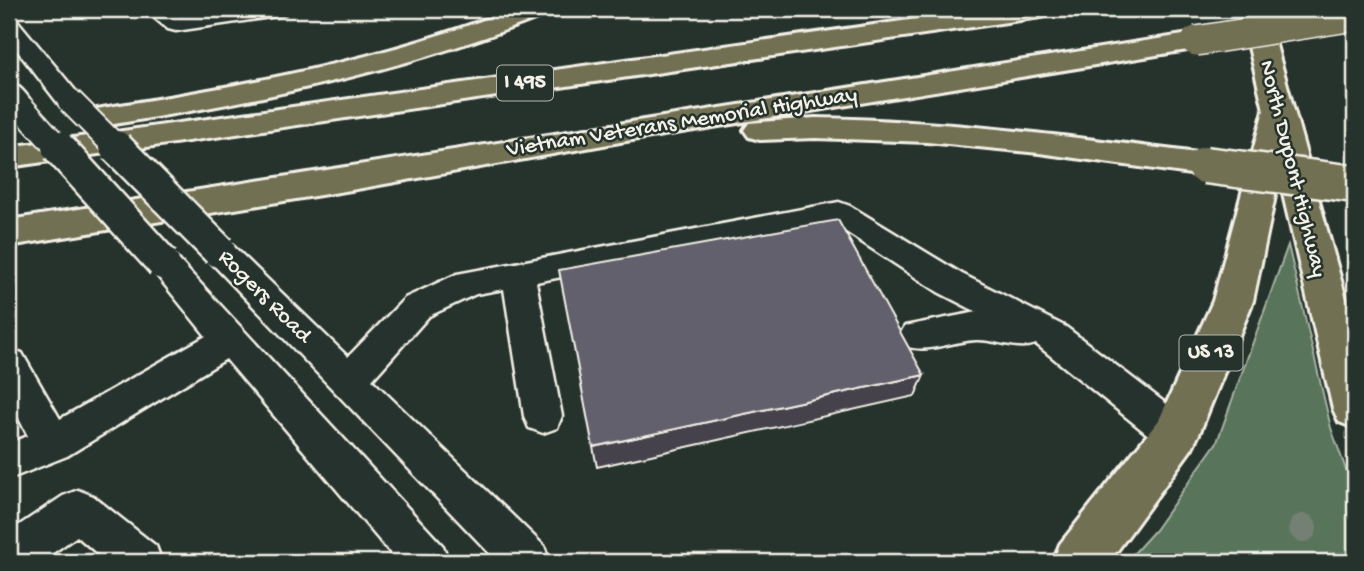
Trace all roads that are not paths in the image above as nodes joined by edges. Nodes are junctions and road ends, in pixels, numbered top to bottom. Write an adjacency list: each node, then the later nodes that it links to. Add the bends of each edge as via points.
1 (155, 9): 7 (street, via 176,24)
2 (277, 9): 7 (street)
3 (536, 9): 11 (main road, via 438,45 339,73 203,101)
4 (1041, 9): 13 (main road, I 495)
5 (1253, 9): 12 (main road, North Dupont Highway / US 13)
6 (1346, 9): 10 (main road)
7 (240, 12)
8 (1355, 16): 14 (main road, Vietnam Veterans Memorial Highway, bridge, via 633,129)
9 (9, 25): 22 (street, Rogers Road, bridge, via 70,102)
10 (1355, 35)
11 (13, 110): 20 (street, bridge, via 163,262)
12 (1277, 113): 23 (main road, North Dupont Highway); 25 (main road, US 13, via 1233,301)
13 (9, 157)
14 (351, 179): 15 (main road, bridge, via 716,134 791,129 934,134 1071,147); 16 (main road, Vietnam Veterans Memorial Highway)
15 (1355, 184)
16 (9, 233)
17 (518, 274): 19 (street, via 839,213 950,283); 22 (street, via 469,283 417,307); 24 (street)
18 (917, 336): 19 (street, via 978,326)
19 (1054, 337): 25 (street)
20 (230, 339): 26 (street); 30 (street)
21 (9, 364): 26 (street)
22 (348, 381): 31 (street, Rogers Road)
23 (1355, 409)
24 (543, 416)
25 (1176, 434): 32 (main road, US 13)
26 (53, 444): 27 (street)
27 (9, 461)
28 (9, 558): 29 (street, via 78,510)
29 (140, 562)
30 (427, 562)
31 (528, 562)
32 (1078, 562)

